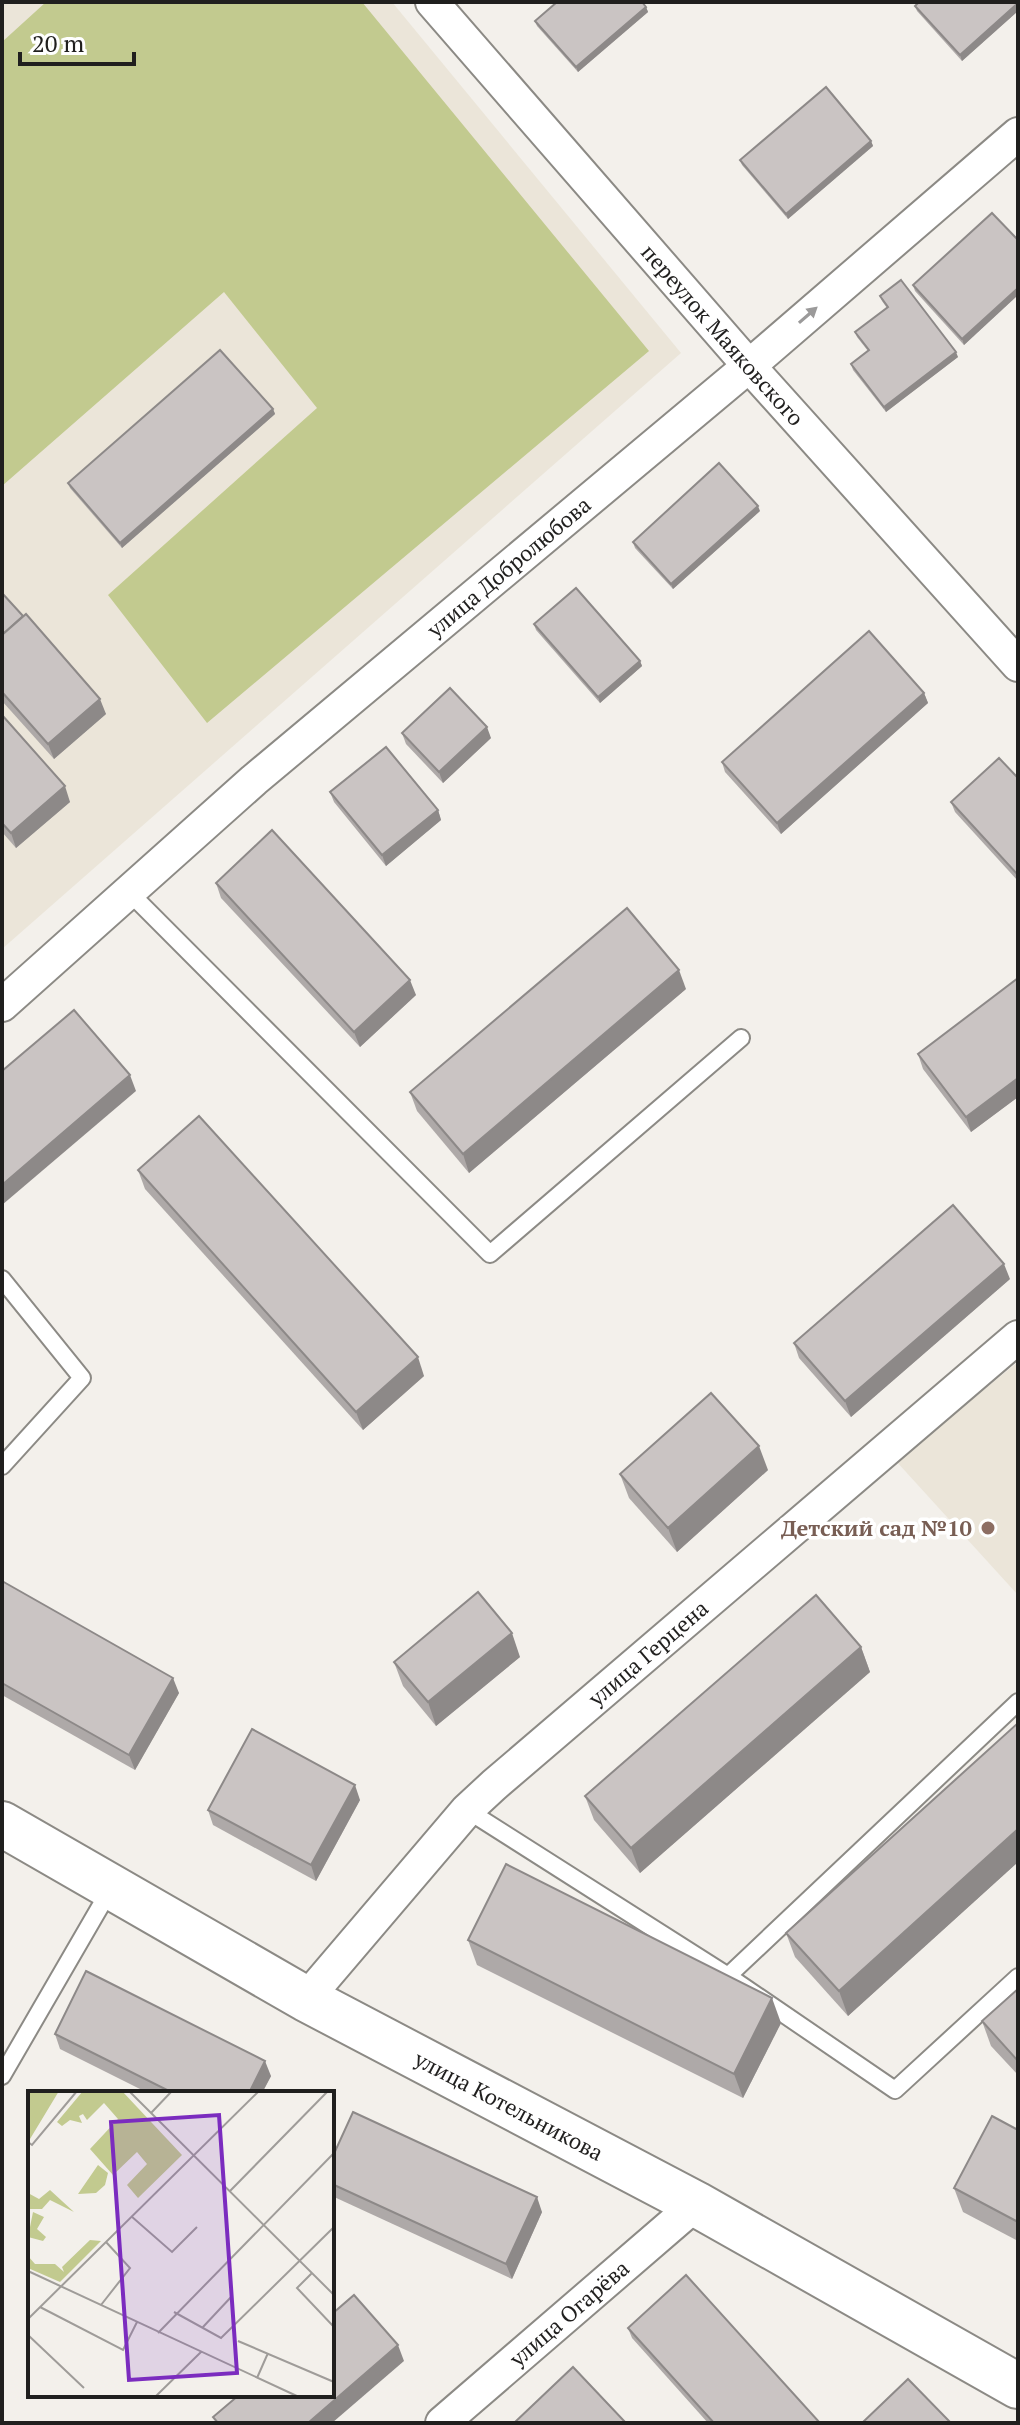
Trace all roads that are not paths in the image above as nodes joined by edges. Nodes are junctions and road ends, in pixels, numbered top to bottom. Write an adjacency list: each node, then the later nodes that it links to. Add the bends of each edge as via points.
1 (432, 2): 3 (street, переулок Маяковского)
2 (1018, 134): 3 (street, улица Добролюбова, one-way to 2)
3 (749, 366): 4 (street, переулок Маяковского); 5 (street, улица Добролюбова, via 254,780)
4 (1018, 665)
5 (129, 892): 6 (street, улица Добролюбова); 7 (lane, via 490,1254)
6 (2, 1005)
7 (741, 1038)
8 (2, 1279): 10 (lane, via 82,1378)
9 (1018, 1337): 12 (street, улица Герцена)
10 (2, 1466)
11 (1018, 1702): 15 (lane)
12 (467, 1810): 15 (lane); 17 (street, улица Герцена)
13 (2, 1824): 14 (street, улица Котельникова)
14 (112, 1886): 17 (street, улица Котельникова); 18 (lane)
15 (728, 1976): 16 (lane, via 895,2090)
16 (1018, 1977)
17 (306, 1999): 19 (street, улица Котельникова)
18 (2, 2076)
19 (696, 2204): 20 (street, улица Котельникова); 21 (street, улица Огарёва)
20 (1018, 2386)
21 (442, 2423)

